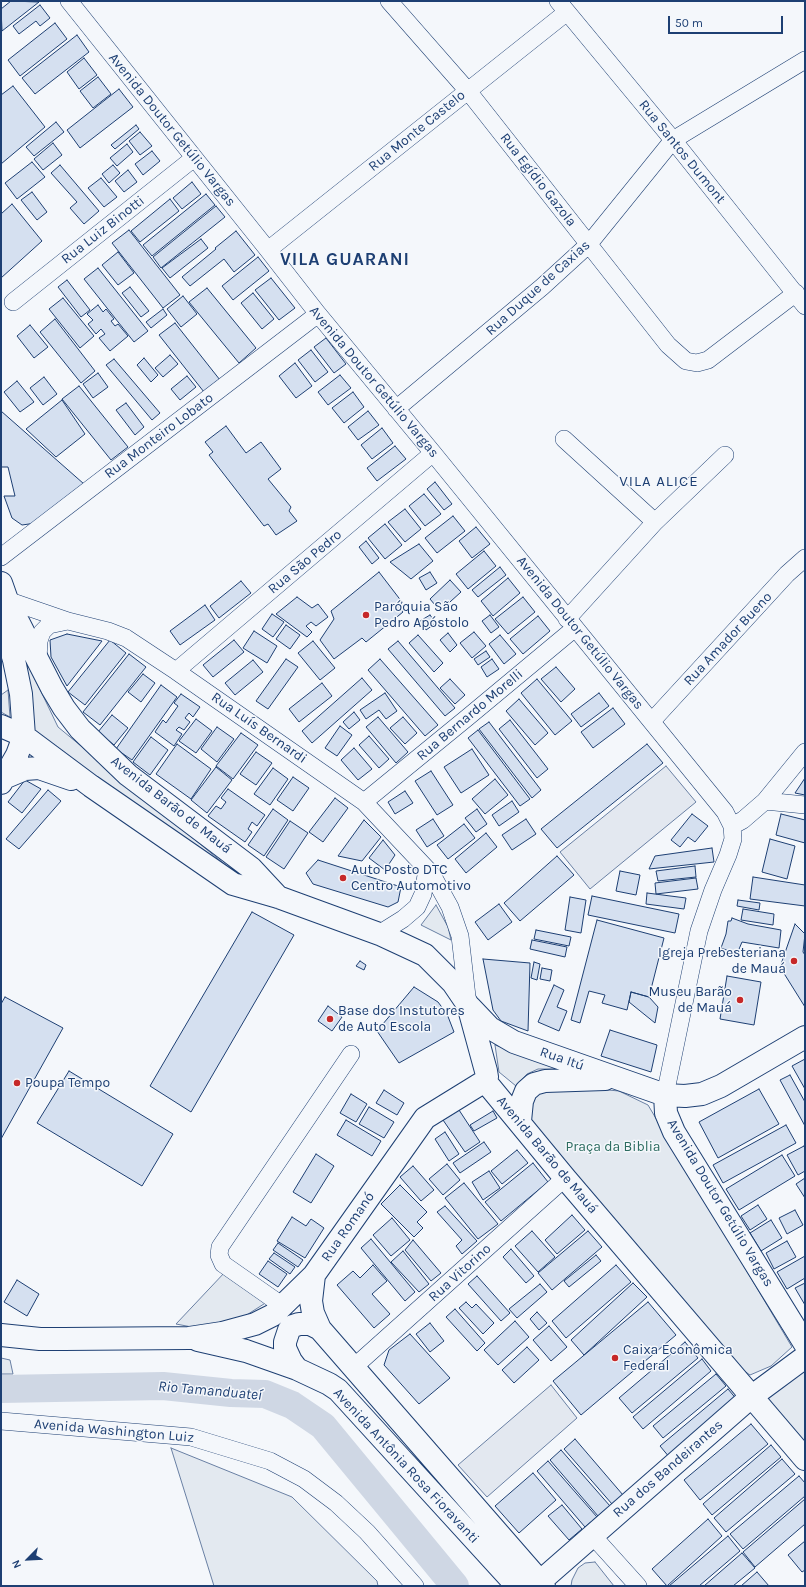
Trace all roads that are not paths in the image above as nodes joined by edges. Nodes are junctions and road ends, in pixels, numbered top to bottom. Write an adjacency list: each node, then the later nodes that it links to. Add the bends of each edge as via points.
1 (68, 1): 7 (street, Avenida Doutor Getúlio Vargas)
2 (389, 1): 5 (street, Rua Egídio Gazola)
3 (562, 7): 5 (street, Rua Monte Castelo); 6 (street, Rua Santos Dumont)
4 (805, 60): 6 (street, Rua Duque de Caxias)
5 (468, 90): 8 (street, Rua Egídio Gazola); 9 (street, Rua Monte Castelo)
6 (673, 140): 8 (street, Rua Duque de Caxias); 10 (street, Rua Santos Dumont)
7 (194, 158): 9 (street, Avenida Doutor Getúlio Vargas); 11 (street, Rua Luiz Binotti)
8 (588, 244): 10 (street, Rua Egídio Gazola, via 668,345 686,361 697,363 708,360); 13 (street, Rua Duque de Caxias, via 542,287)
9 (268, 250): 12 (street, Avenida Doutor Getúlio Vargas)
10 (800, 299)
11 (13, 302)
12 (318, 314): 13 (street, Avenida Doutor Getúlio Vargas); 18 (street, Rua Monteiro Lobato)
13 (396, 409): 15 (street, Avenida Doutor Getúlio Vargas)
14 (564, 439): 17 (street)
15 (433, 454): 22 (street, Avenida Doutor Getúlio Vargas); 25 (street, Rua São Pedro)
16 (725, 455): 17 (street, Rua Bernardo Morelli)
17 (655, 522): 22 (street, Rua Bernardo Morelli)
18 (1, 557)
19 (805, 558): 26 (street, Rua Amador Bueno, via 787,574)
20 (3, 600): 21 (street, Rua Luís Bernardi); 23 (main road, Avenida Barão de Mauá); 24 (main road)
21 (68, 621): 23 (street, Rua Luís Bernardi, via 49,625 42,632 38,641); 25 (street, Rua Luís Bernardi, via 126,638)
22 (571, 623): 26 (street, Avenida Doutor Getúlio Vargas); 33 (street, Rua Bernardo Morelli, via 468,717)
23 (38, 659): 37 (main road, Avenida Barão de Mauá, via 64,708 102,751 128,776 251,868)
24 (7, 667): 28 (main road, via 21,700)
25 (176, 671): 33 (street, Rua Luís Bernardi)
26 (652, 721): 35 (street, Avenida Doutor Getúlio Vargas, via 725,812)
27 (1, 726): 28 (main road, Avenida Barão de Mauá)
28 (24, 736): 30 (main road); 31 (main road, Avenida Barão de Mauá)
29 (805, 752): 32 (street)
30 (3, 780): 31 (main road, via 25,769 39,768)
31 (91, 786): 37 (main road, Avenida Barão de Mauá, via 233,884)
32 (765, 800): 34 (street); 35 (street, via 743,820)
33 (364, 802): 36 (street, Rua Luís Bernardi)
34 (805, 806)
35 (732, 826): 44 (street, Avenida Doutor Getúlio Vargas, via 733,839 728,855 699,931)
36 (426, 869): 38 (street, via 423,894 417,907); 39 (street, Rua Luís Bernardi, via 450,907 460,936)
37 (278, 897): 38 (main road, Avenida Barão de Mauá)
38 (379, 934): 39 (main road, Avenida Barão de Mauá, via 425,955 453,983)
39 (468, 1005): 42 (main road, Rua Itú, via 490,1028 514,1042); 43 (main road, Avenida Barão de Mauá, via 486,1071)
40 (805, 1037): 44 (main road, Rua Itú, via 715,1089 702,1094)
41 (351, 1054): 48 (street, via 220,1247 219,1255 223,1264)
42 (618, 1079): 44 (main road, Rua Itú); 45 (main road, via 545,1081 534,1084 526,1091 522,1101)
43 (485, 1081): 45 (main road, Avenida Barão de Mauá); 47 (main road, Rua Romanó, via 425,1118)
44 (666, 1095): 52 (main road, Avenida Doutor Getúlio Vargas, via 666,1113 674,1132)
45 (520, 1121): 46 (main road, Avenida Barão de Mauá)
46 (566, 1178): 54 (street, Rua Vitorino); 56 (main road, Avenida Barão de Mauá)
47 (314, 1274): 48 (main road, Rua Romanó); 49 (main road, Avenida Antônia Rosa Fioravanti, via 311,1301)
48 (283, 1306): 51 (main road, Rua Romanó, via 273,1315 255,1324)
49 (320, 1328): 54 (main road, Avenida Antônia Rosa Fioravanti); 55 (main road, via 304,1323 289,1330 285,1348)
50 (1, 1335): 51 (main road, via 64,1340)
51 (189, 1338): 55 (main road, Avenida Antônia Rosa Fioravanti, via 246,1351)
52 (805, 1344)
53 (805, 1356): 56 (main road, Rua dos Bandeirantes)
54 (354, 1367): 60 (main road, Avenida Antônia Rosa Fioravanti)
55 (297, 1369): 62 (main road, Avenida Antônia Rosa Fioravanti, via 338,1390)
56 (751, 1397): 58 (main road, Avenida Barão de Mauá); 59 (main road, Rua dos Bandeirantes)
57 (1, 1421): 61 (street, Avenida Washington Luiz, via 191,1437 270,1461 304,1479 336,1503 367,1532)
58 (805, 1460)
59 (592, 1535): 60 (main road, Rua dos Bandeirantes); 63 (street)
60 (540, 1585)
61 (415, 1586)
62 (518, 1586)
63 (638, 1586)

